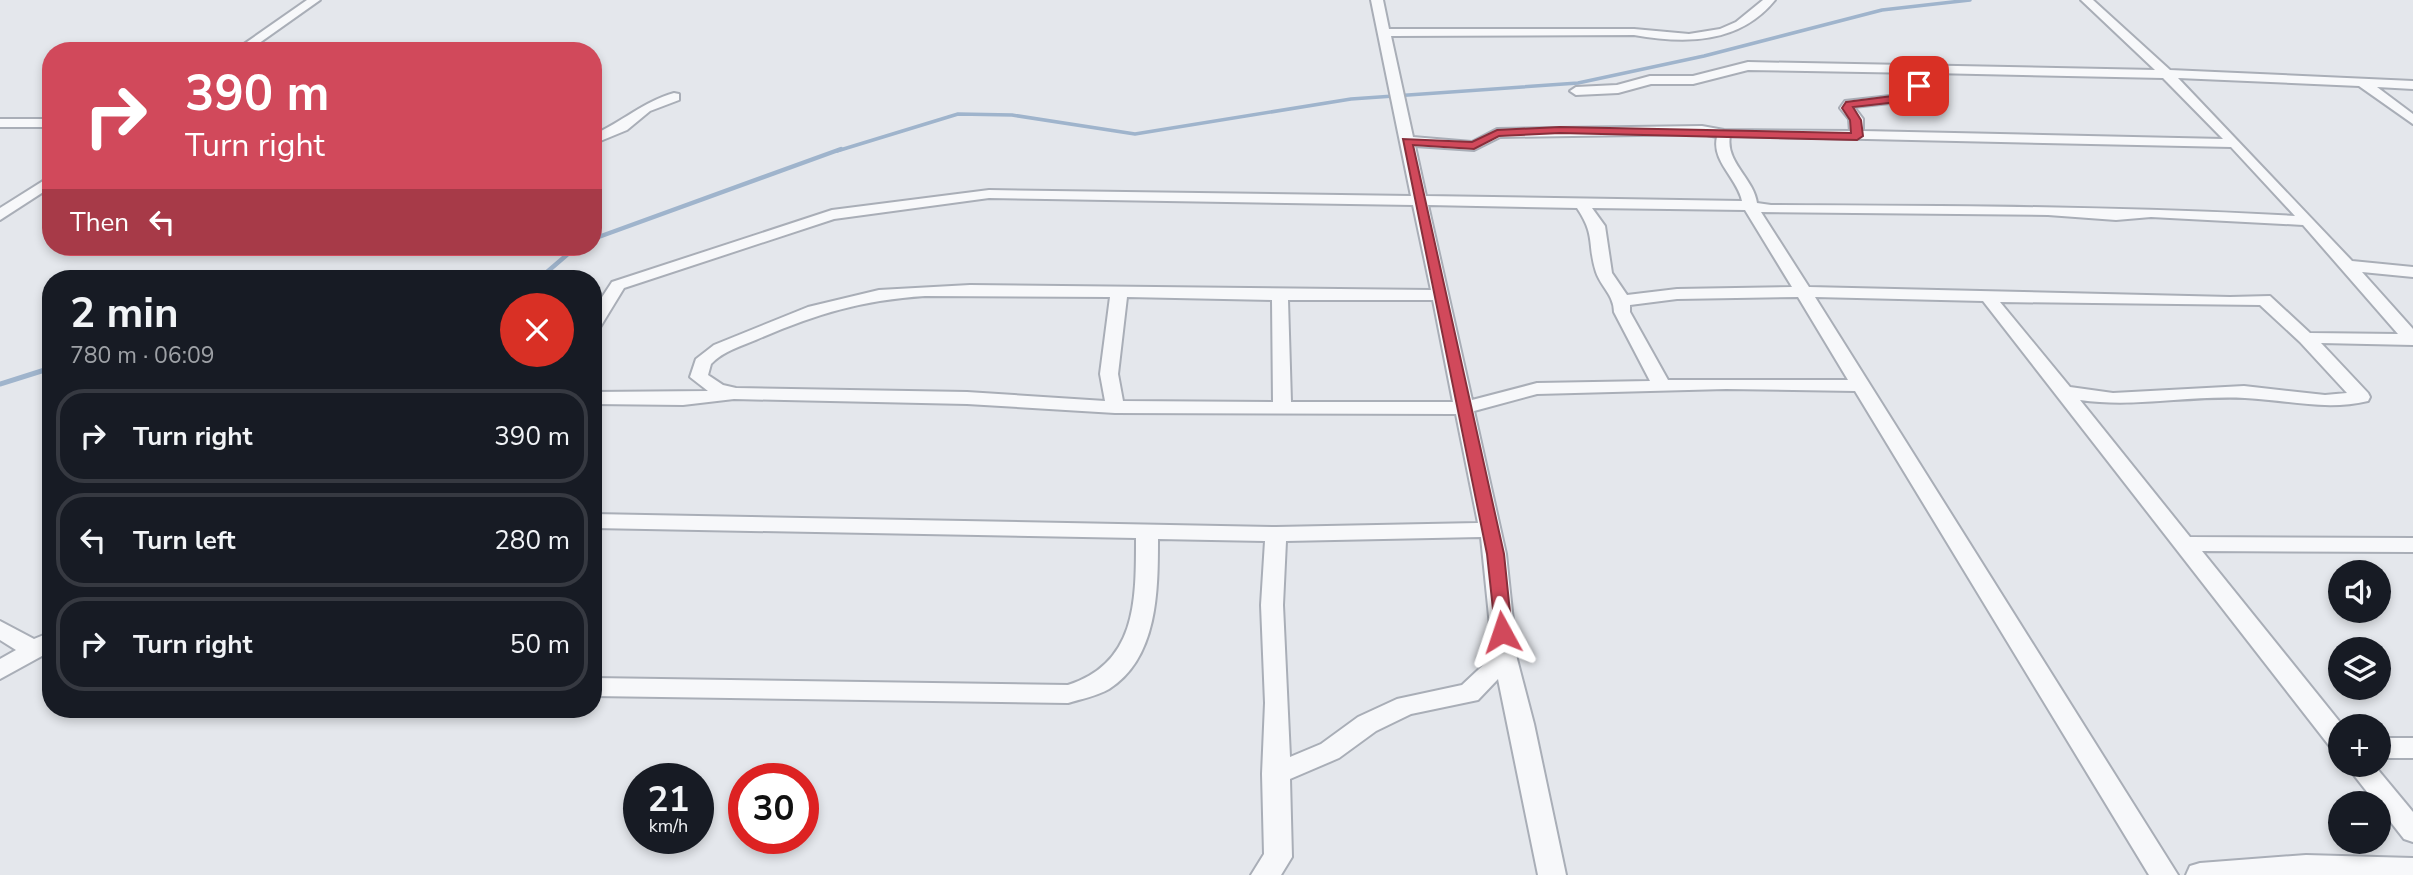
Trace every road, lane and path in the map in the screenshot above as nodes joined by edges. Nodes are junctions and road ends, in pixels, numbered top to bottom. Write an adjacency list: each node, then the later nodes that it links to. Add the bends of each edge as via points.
1 (314, 0): 6 (street)
2 (1377, 0): 5 (street)
3 (1769, 0): 5 (street, via 1757,14 1724,34)
4 (2087, 0): 8 (street)
5 (1384, 33): 19 (street)
6 (253, 42)
7 (1926, 70): 8 (street); 11 (street, via 1748,66 1693,80 1650,80 1618,89); 18 (street, via 1912,97 1850,104 1847,108 1856,120)
8 (2168, 74): 9 (street); 20 (street)
9 (2363, 83): 10 (street); 13 (street)
10 (2413, 85)
11 (1576, 91)
12 (674, 97): 17 (street, via 645,108)
13 (2413, 120)
14 (0, 122): 15 (street)
15 (42, 123)
16 (1724, 134): 18 (street); 19 (street, via 1542,130 1494,134 1474,146); 24 (street, via 1722,145)
17 (602, 136)
18 (1857, 136): 20 (street)
19 (1407, 141): 22 (street)
20 (2235, 143): 26 (street)
21 (42, 186): 25 (street)
22 (1422, 200): 23 (street); 32 (street); 35 (street, via 989,194 848,212 618,285)
23 (1581, 202): 24 (street); 34 (street, via 1597,226 1604,273)
24 (1750, 206): 26 (street, via 2116,215 2151,212); 30 (street)
25 (0, 215)
26 (2305, 221): 27 (street)
27 (2344, 265): 28 (street); 37 (street)
28 (2413, 272)
29 (1119, 291): 31 (street); 41 (street, via 962,291 858,298 769,328 704,359 698,367 699,377); 43 (street, via 1109,374)
30 (1803, 292): 33 (street); 34 (street, via 1677,294); 39 (street)
31 (1280, 294): 32 (street); 44 (street)
32 (1441, 295): 45 (street)
33 (1988, 297): 36 (street, via 2264,300); 40 (street)
34 (1622, 301): 38 (street, via 1622,312)
35 (602, 311)
36 (2305, 338): 37 (street); 40 (street, via 2361,397 2325,401 2244,392 2113,399)
37 (2413, 340)
38 (1662, 386): 39 (street); 45 (street, via 1537,390)
39 (1862, 386): 66 (street)
40 (2063, 392): 50 (street)
41 (736, 394): 42 (street); 43 (street, via 967,398)
42 (602, 398)
43 (1115, 407): 44 (street)
44 (1282, 407): 45 (street)
45 (1463, 408): 47 (street)
46 (602, 521): 48 (street)
47 (1488, 530): 49 (street); 54 (street, via 1496,554)
48 (1147, 533): 49 (street); 56 (street, via 1147,585 1137,633 1123,666 1101,682 1068,694)
49 (1276, 534): 60 (street, via 1272,605)
50 (2183, 544): 51 (street); 57 (street)
51 (2413, 545)
52 (0, 629): 53 (street)
53 (42, 645): 55 (street)
54 (1505, 659): 60 (street, via 1469,693 1406,706 1367,724 1330,751); 65 (street)
55 (0, 670)
56 (602, 687)
57 (2328, 726)
58 (2391, 748): 59 (street)
59 (2413, 748)
60 (1275, 774): 64 (street, via 1278,857)
61 (2369, 777): 62 (street)
62 (2413, 831)
63 (2413, 870): 67 (street, via 2333,865)
64 (1265, 875)
65 (1552, 875)
66 (2164, 875)
67 (2200, 875)

